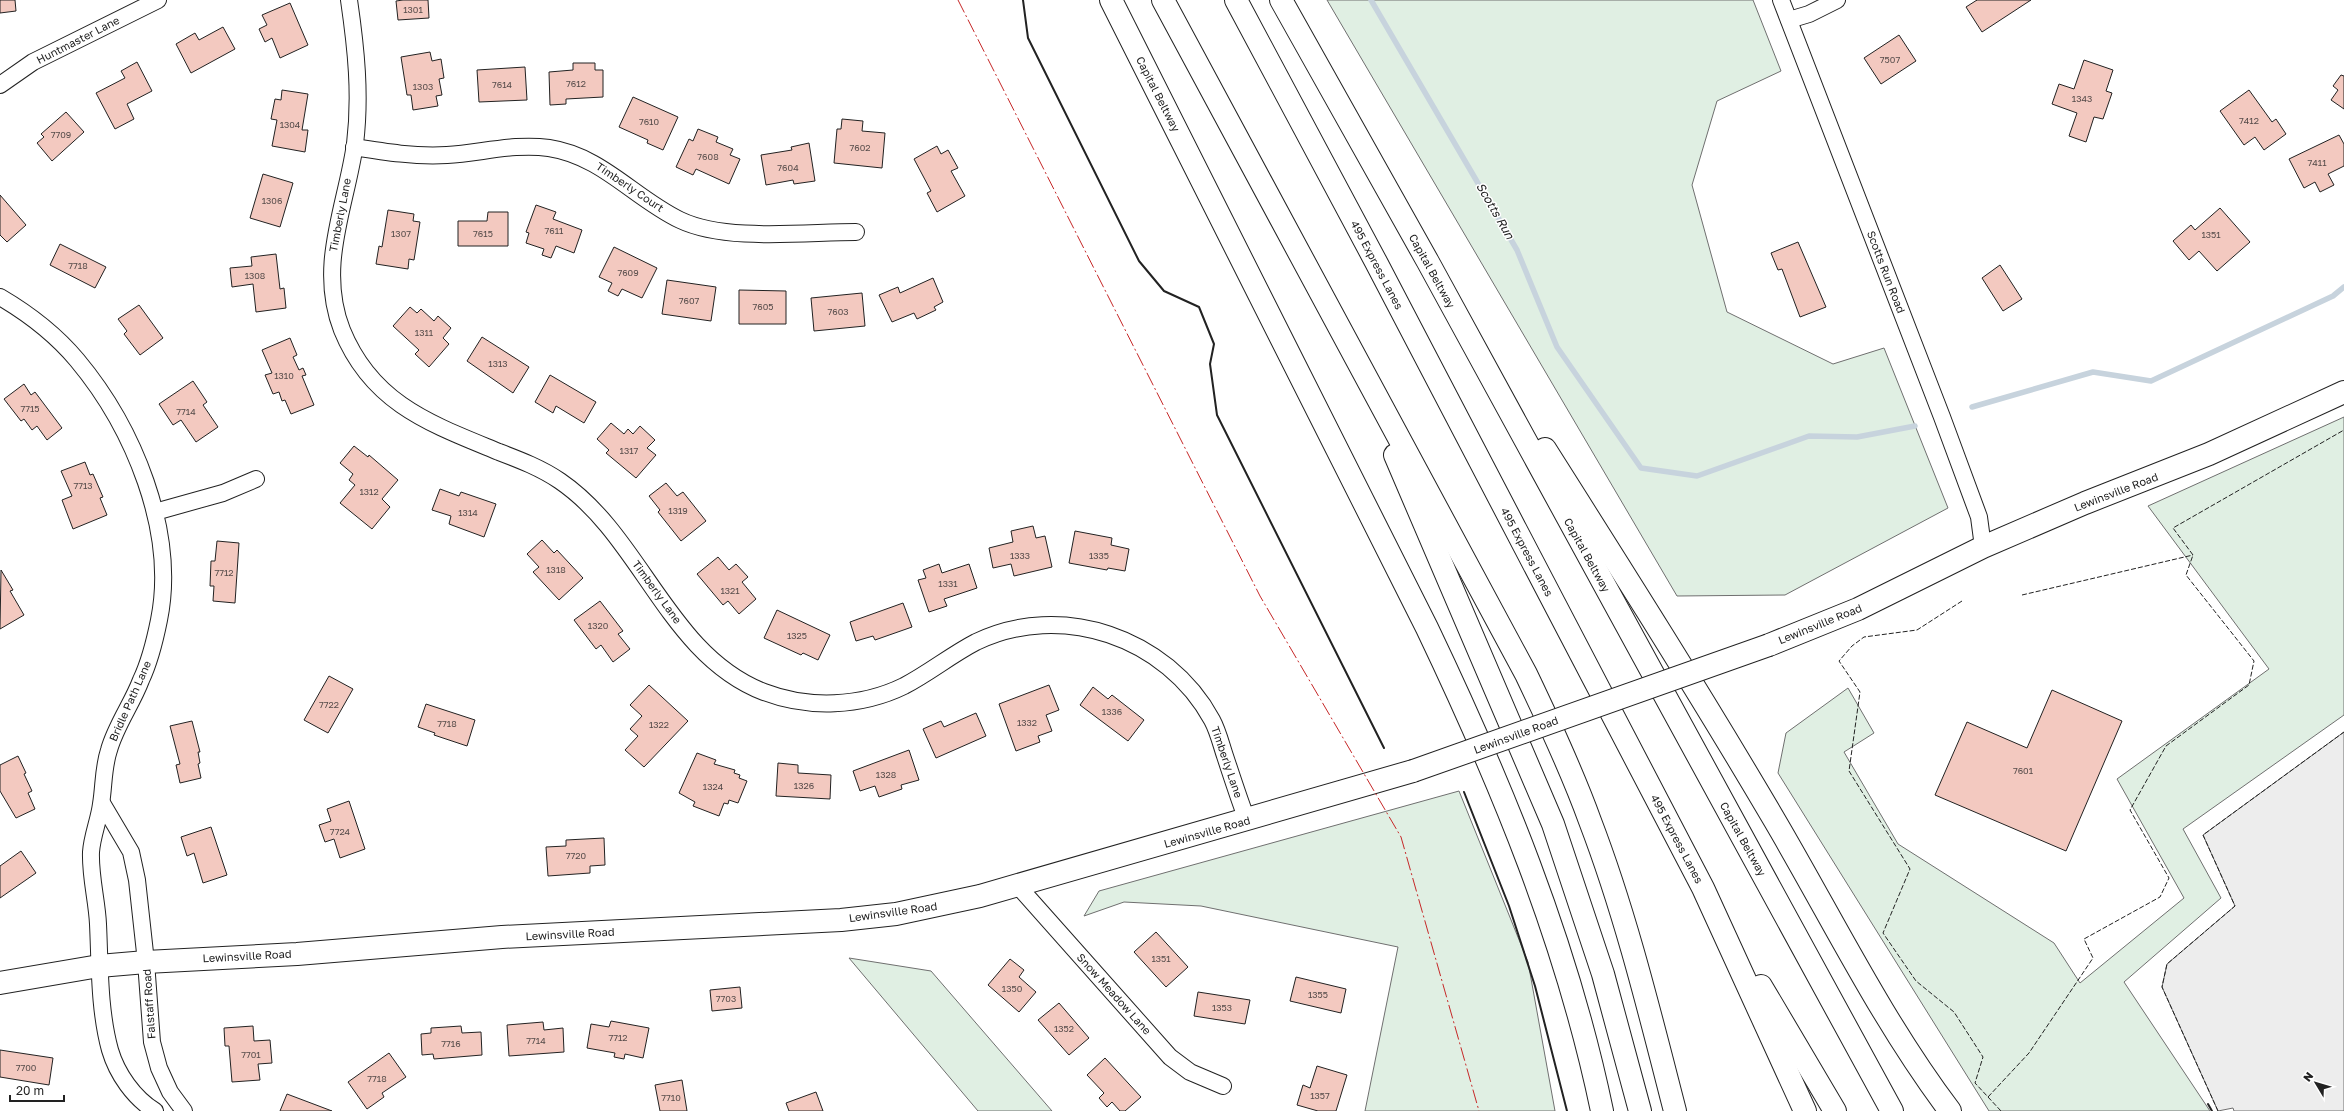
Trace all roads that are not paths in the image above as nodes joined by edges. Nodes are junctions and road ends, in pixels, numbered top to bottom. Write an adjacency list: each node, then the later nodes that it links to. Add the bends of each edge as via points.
1 (158, 0): 10 (street, Huntmaster Lane, via 33,62)
2 (349, 0): 11 (street, Timberly Lane, via 358,73 358,111)
3 (1111, 0): 30 (main road, Capital Beltway, via 1469,715 1543,900 1573,995)
4 (1163, 0): 15 (main road)
5 (1236, 0): 23 (main road, 495 Express Lanes)
6 (1281, 0): 13 (main road, Capital Beltway)
7 (1781, 0): 9 (street, Scotts Run Road)
8 (1837, 0): 9 (street, via 1809,14)
9 (1789, 20): 19 (street, Scotts Run Road, via 1979,517)
10 (0, 86)
11 (354, 147): 12 (street, Timberly Court, via 412,155 446,155 523,146 549,148 575,154 600,165 657,207 681,220 704,228 731,233); 21 (street, Timberly Lane, via 335,233 331,276 334,303 342,328 370,378 411,414 531,465 559,480 585,501 608,524 698,647 717,665 739,680 764,692 793,701 822,704 850,702 877,697 902,687 977,642 1004,632 1055,625 1110,634 1136,645 1161,661 1182,679 1199,700 1214,723)
12 (856, 232)
13 (1428, 262): 35 (main road, Capital Beltway); 36 (main road, via 1704,702 1893,1027)
14 (0, 297): 18 (street, Bridle Path Lane, via 19,308 48,331 76,359 98,387 120,424)
15 (1338, 323): 31 (main road, via 1553,824 1603,974); 32 (main road, via 1495,614 1562,753 1590,821 1615,894)
16 (2344, 392): 19 (main road, Lewinsville Road, via 2209,454)
17 (256, 479): 18 (street, via 224,493)
18 (155, 512): 20 (street, Bridle Path Lane, via 162,547 160,617 153,649 141,681 108,750)
19 (1983, 547): 21 (main road, Lewinsville Road, bridge, via 1858,609 1769,645 1413,771)
20 (102, 802): 24 (street, via 131,852 137,880); 25 (street, Bridle Path Lane, via 91,852 98,922)
21 (1247, 820): 22 (main road, Lewinsville Road)
22 (1018, 886): 24 (main road, Lewinsville Road, via 937,907 841,920 502,937 297,954); 27 (street, Snow Meadow Lane, via 1170,1057 1190,1072)
23 (1703, 888): 33 (main road, 495 Express Lanes); 34 (main road)
24 (146, 962): 25 (main road, Lewinsville Road); 29 (street, Falstaff Road, via 152,1042 165,1080)
25 (99, 966): 26 (main road, Lewinsville Road); 28 (street, Bridle Path Lane, via 110,1051 132,1092)
26 (0, 983)
27 (1223, 1086)
28 (155, 1111)
29 (184, 1111)
30 (1602, 1111)
31 (1640, 1111)
32 (1675, 1111)
33 (1805, 1111)
34 (1835, 1111)
35 (1892, 1111)
36 (1950, 1111)

